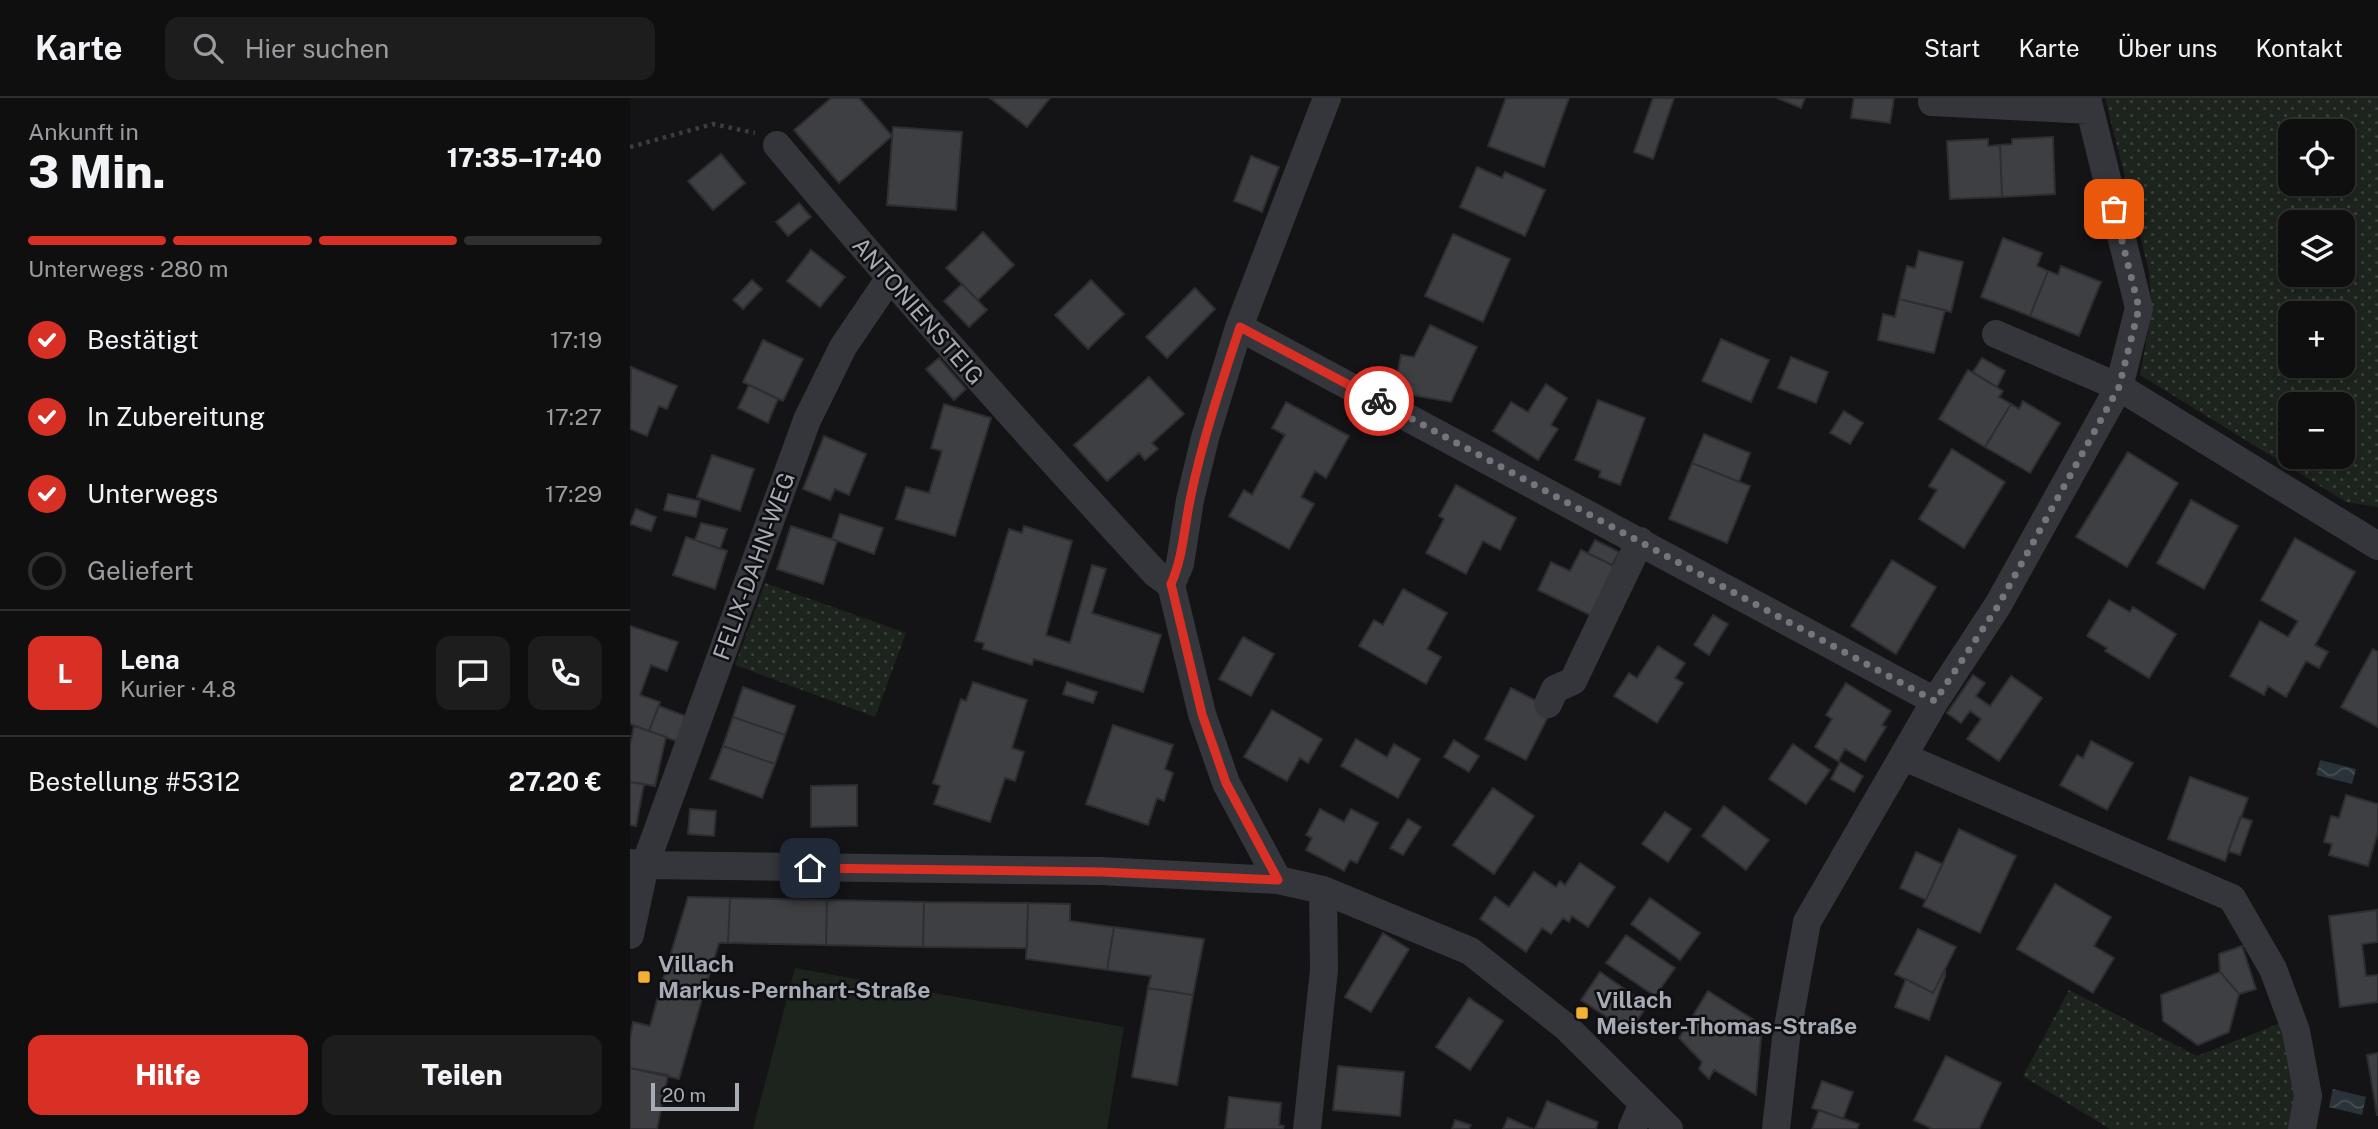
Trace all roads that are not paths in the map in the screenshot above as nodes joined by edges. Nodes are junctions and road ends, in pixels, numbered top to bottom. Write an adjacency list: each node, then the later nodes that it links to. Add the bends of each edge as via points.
1 (1327, 98): 6 (street)
2 (1932, 102): 3 (street)
3 (2088, 104): 8 (street, via 2139,308)
4 (777, 145): 5 (street, ANTONIENSTEIG)
5 (889, 279): 11 (street, ANTONIENSTEIG, via 1027,434); 15 (street, FELIX-DAHN-WEG, via 843,347 807,420)
6 (1240, 327): 9 (street); 11 (street, via 1205,438 1180,564)
7 (1996, 334): 8 (street)
8 (2119, 387): 10 (street); 12 (street, via 1998,606)
9 (1640, 541): 12 (street); 13 (street, via 1573,681 1555,690)
10 (2378, 546)
11 (1171, 584): 16 (street, via 1202,714 1226,783)
12 (1935, 701): 14 (street)
13 (1548, 704)
14 (1904, 757): 23 (street, via 1807,922 1786,1038); 24 (street, via 2232,898 2273,969 2296,1031 2308,1096)
15 (638, 864): 16 (street, via 1101,872); 18 (street, FELIX-DAHN-WEG)
16 (1278, 880): 17 (street)
17 (1323, 890): 19 (street, via 1470,951 1566,1027); 20 (street, via 1324,970)
18 (630, 934)
19 (1643, 1102): 21 (street); 22 (street)
20 (1307, 1129)
21 (1632, 1129)
22 (1669, 1129)
23 (1776, 1129)
24 (2302, 1129)

